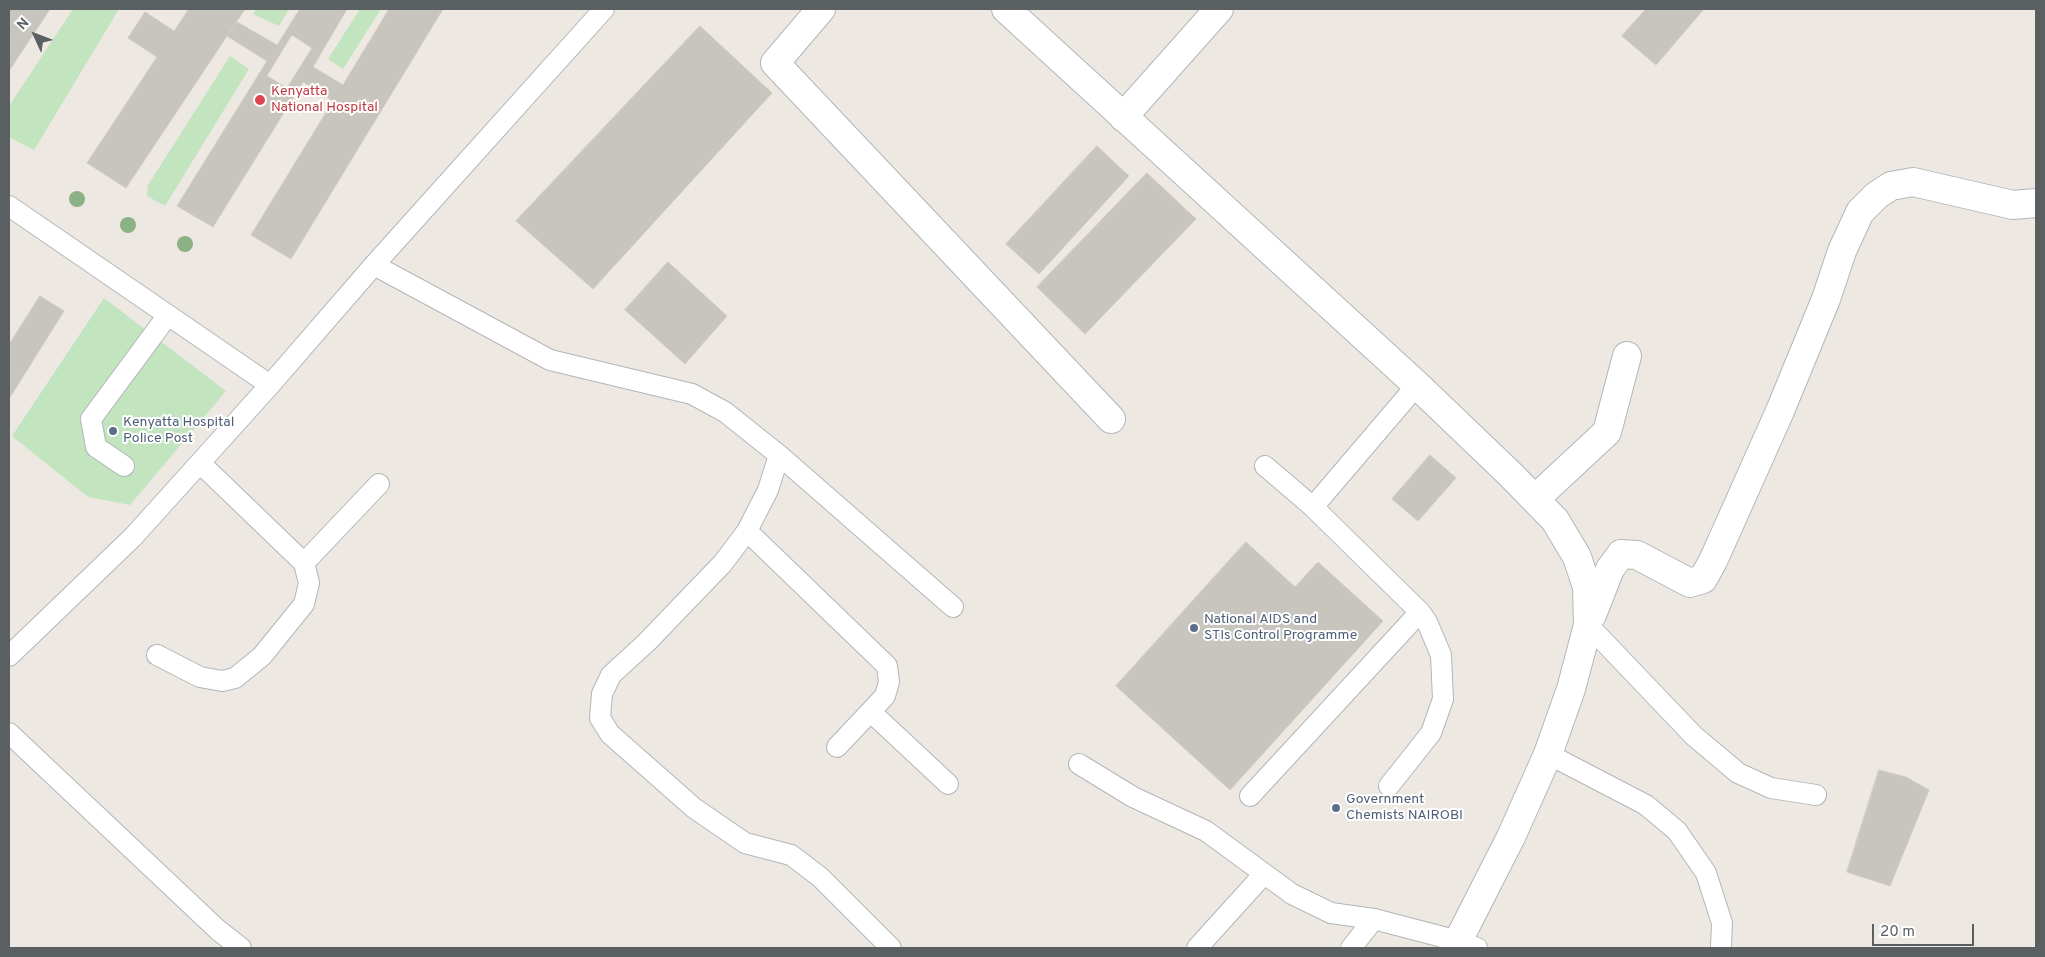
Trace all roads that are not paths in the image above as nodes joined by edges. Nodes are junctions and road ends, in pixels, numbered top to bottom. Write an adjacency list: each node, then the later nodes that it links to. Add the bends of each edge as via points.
1 (604, 9): 8 (lane)
2 (821, 9): 13 (street, via 775,63)
3 (1006, 9): 5 (street)
4 (1219, 9): 5 (street)
5 (1123, 117): 12 (street)
6 (2036, 204): 25 (street, via 2013,205 1913,182 1891,186 1877,195 1856,220 1780,411 1703,579 1690,583 1637,555 1621,554 1610,569)
7 (9, 206): 9 (lane)
8 (374, 265): 11 (lane); 14 (lane, via 550,360 692,394 725,412)
9 (168, 315): 11 (lane); 16 (lane, via 91,419 96,447)
10 (1627, 356): 19 (street, via 1607,432)
11 (270, 385): 15 (lane)
12 (1417, 385): 19 (street); 20 (lane)
13 (1111, 419)
14 (779, 455): 21 (lane, via 768,490); 23 (lane)
15 (200, 463): 22 (lane); 27 (lane, via 132,537)
16 (124, 466)
17 (1265, 466): 20 (lane)
18 (379, 484): 22 (lane)
19 (1535, 499): 25 (street, via 1555,520 1577,557 1587,587)
20 (1313, 506): 24 (lane)
21 (747, 531): 28 (lane, via 887,666 889,682 886,696); 41 (lane, via 724,563 611,675 602,694 600,718 610,734 694,808 745,843 791,855 820,877)
22 (304, 563): 26 (lane, via 309,582 304,604 262,656 235,678 222,681 200,677)
23 (952, 607)
24 (1420, 612): 34 (lane, via 1441,655 1443,699 1431,733); 36 (lane)
25 (1588, 625): 31 (street, via 1571,689); 35 (lane, via 1694,736 1738,773 1771,788)
26 (157, 655)
27 (9, 656)
28 (871, 712): 30 (lane); 33 (lane)
29 (9, 733): 40 (lane)
30 (837, 748)
31 (1548, 754): 39 (street); 44 (lane, via 1646,805 1677,831 1706,872 1722,923)
32 (1079, 764): 37 (lane, via 1133,797 1206,831)
33 (948, 784)
34 (1388, 786)
35 (1816, 795)
36 (1250, 796)
37 (1264, 874): 38 (lane, via 1292,894 1332,912); 42 (lane)
38 (1374, 919): 39 (lane); 43 (lane)
39 (1463, 946)
40 (240, 948)
41 (891, 948)
42 (1197, 948)
43 (1351, 948)
44 (1721, 948)

